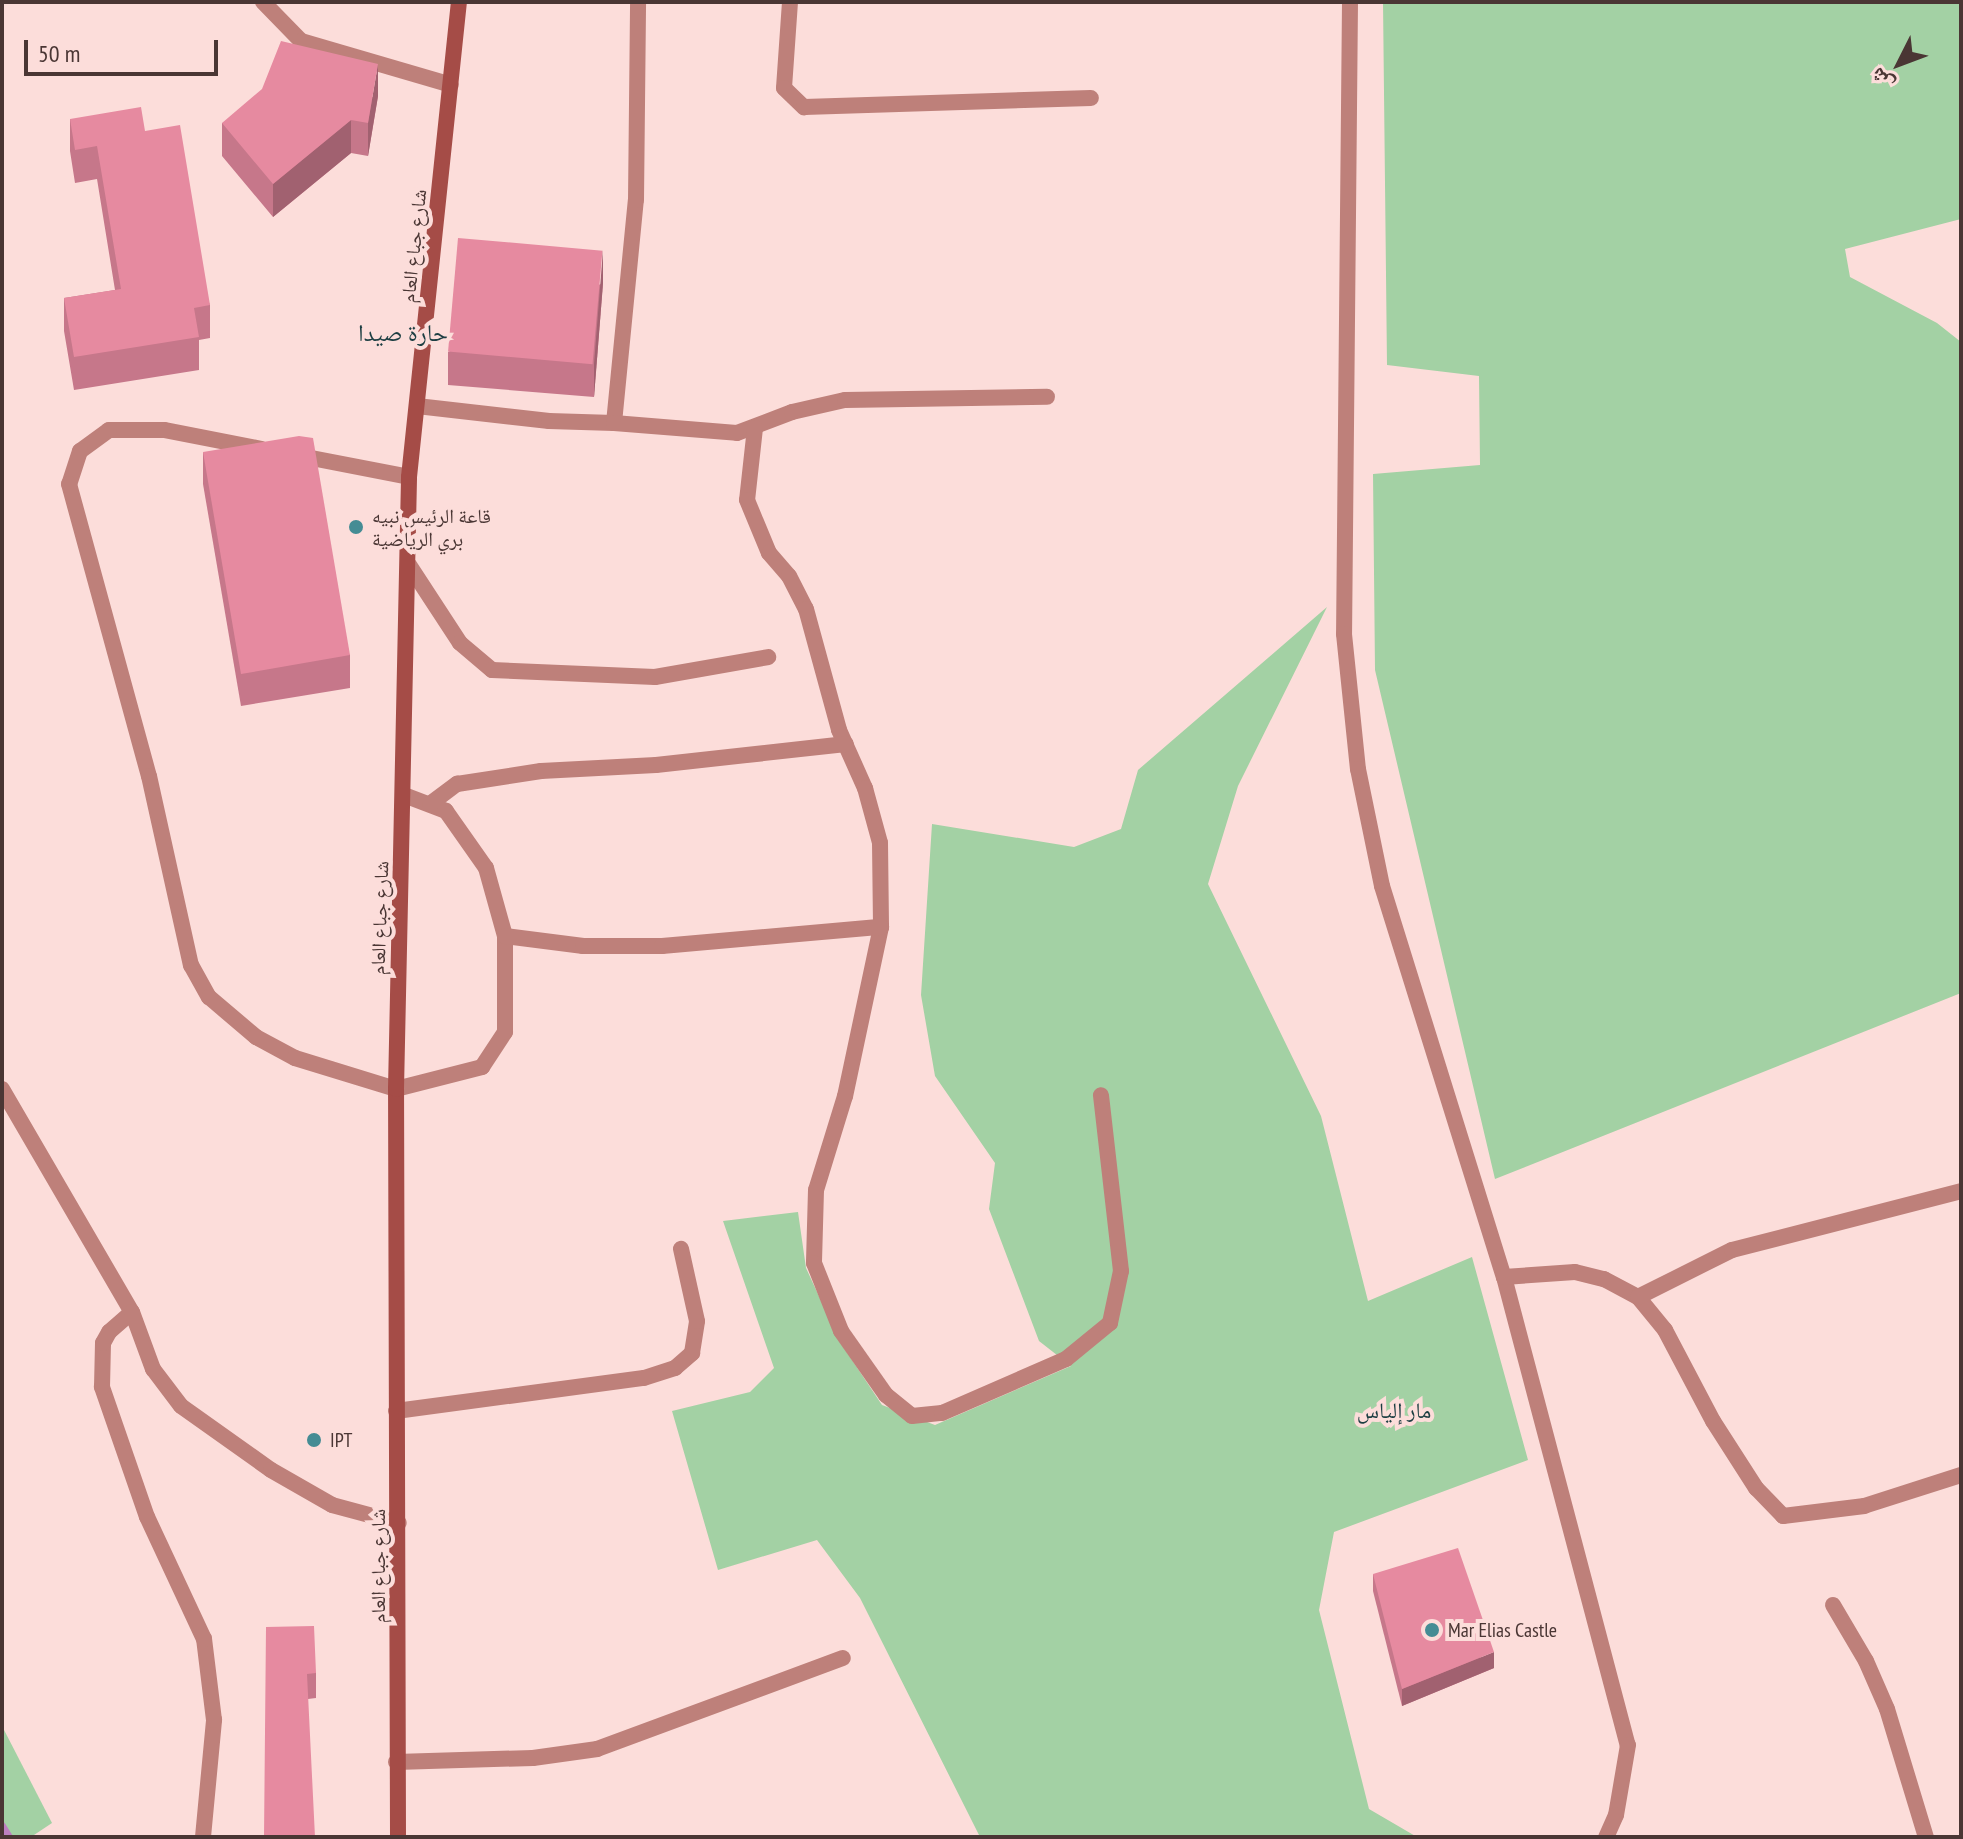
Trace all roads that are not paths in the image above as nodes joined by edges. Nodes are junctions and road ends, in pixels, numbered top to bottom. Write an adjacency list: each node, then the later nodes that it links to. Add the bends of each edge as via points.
1 (263, 2): 6 (street, via 301,41)
2 (459, 2): 6 (main road, شارع جباع العام)
3 (638, 2): 10 (street, via 636,200)
4 (790, 2): 7 (street, via 784,88 804,107)
5 (1350, 2): 25 (street, via 1344,634 1358,769 1382,886)
6 (451, 85): 9 (main road, شارع جباع العام)
7 (1091, 98)
8 (1047, 397): 11 (street, via 845,400 792,412)
9 (417, 406): 10 (street); 12 (main road, شارع جباع العام)
10 (614, 423): 11 (street, via 737,433)
11 (755, 428): 15 (street, via 747,500 769,553 789,576 806,609)
12 (409, 477): 13 (main road, شارع جباع العام); 21 (street, via 132,427 91,438 76,459 69,484 149,776 191,965 209,997 256,1037 295,1058)
13 (409, 565): 14 (street, via 460,643 492,670 655,677); 16 (main road, شارع جباع العام)
14 (768, 657)
15 (846, 744): 17 (street, via 656,765 541,771 457,784); 18 (street, via 880,843)
16 (404, 795): 17 (street); 21 (main road, شارع جباع العام)
17 (430, 804): 19 (street, via 446,811 473,844 486,868)
18 (881, 927): 19 (street, via 662,946 583,946); 22 (street, via 845,1096 816,1190 811,1239 814,1263 841,1331 886,1395 912,1416 942,1413 1066,1359 1110,1323 1121,1271)
19 (505, 936): 21 (street, via 505,1032 491,1060 468,1072)
20 (2, 1089): 27 (street)
21 (396, 1089): 28 (main road, شارع جباع العام)
22 (1101, 1095)
23 (1961, 1191): 26 (street, via 1732,1250)
24 (681, 1249): 28 (street, via 697,1321 692,1353 675,1368 644,1378)
25 (1504, 1277): 26 (street, via 1575,1272 1604,1279); 36 (street, via 1628,1745 1616,1815)
26 (1638, 1297): 29 (street, via 1665,1330 1756,1488 1783,1516 1864,1506)
27 (132, 1312): 30 (street, via 153,1369 181,1406 318,1498); 34 (street, via 103,1343 102,1387 147,1517 204,1639 214,1720)
28 (396, 1411): 30 (main road, شارع جباع العام)
29 (1961, 1475)
30 (399, 1523): 33 (main road, شارع جباع العام)
31 (1833, 1605): 37 (street, via 1887,1709)
32 (843, 1658): 33 (street, via 597,1749 533,1758)
33 (396, 1762): 35 (main road, شارع جباع العام)
34 (203, 1837)
35 (398, 1837)
36 (1606, 1837)
37 (1926, 1837)

